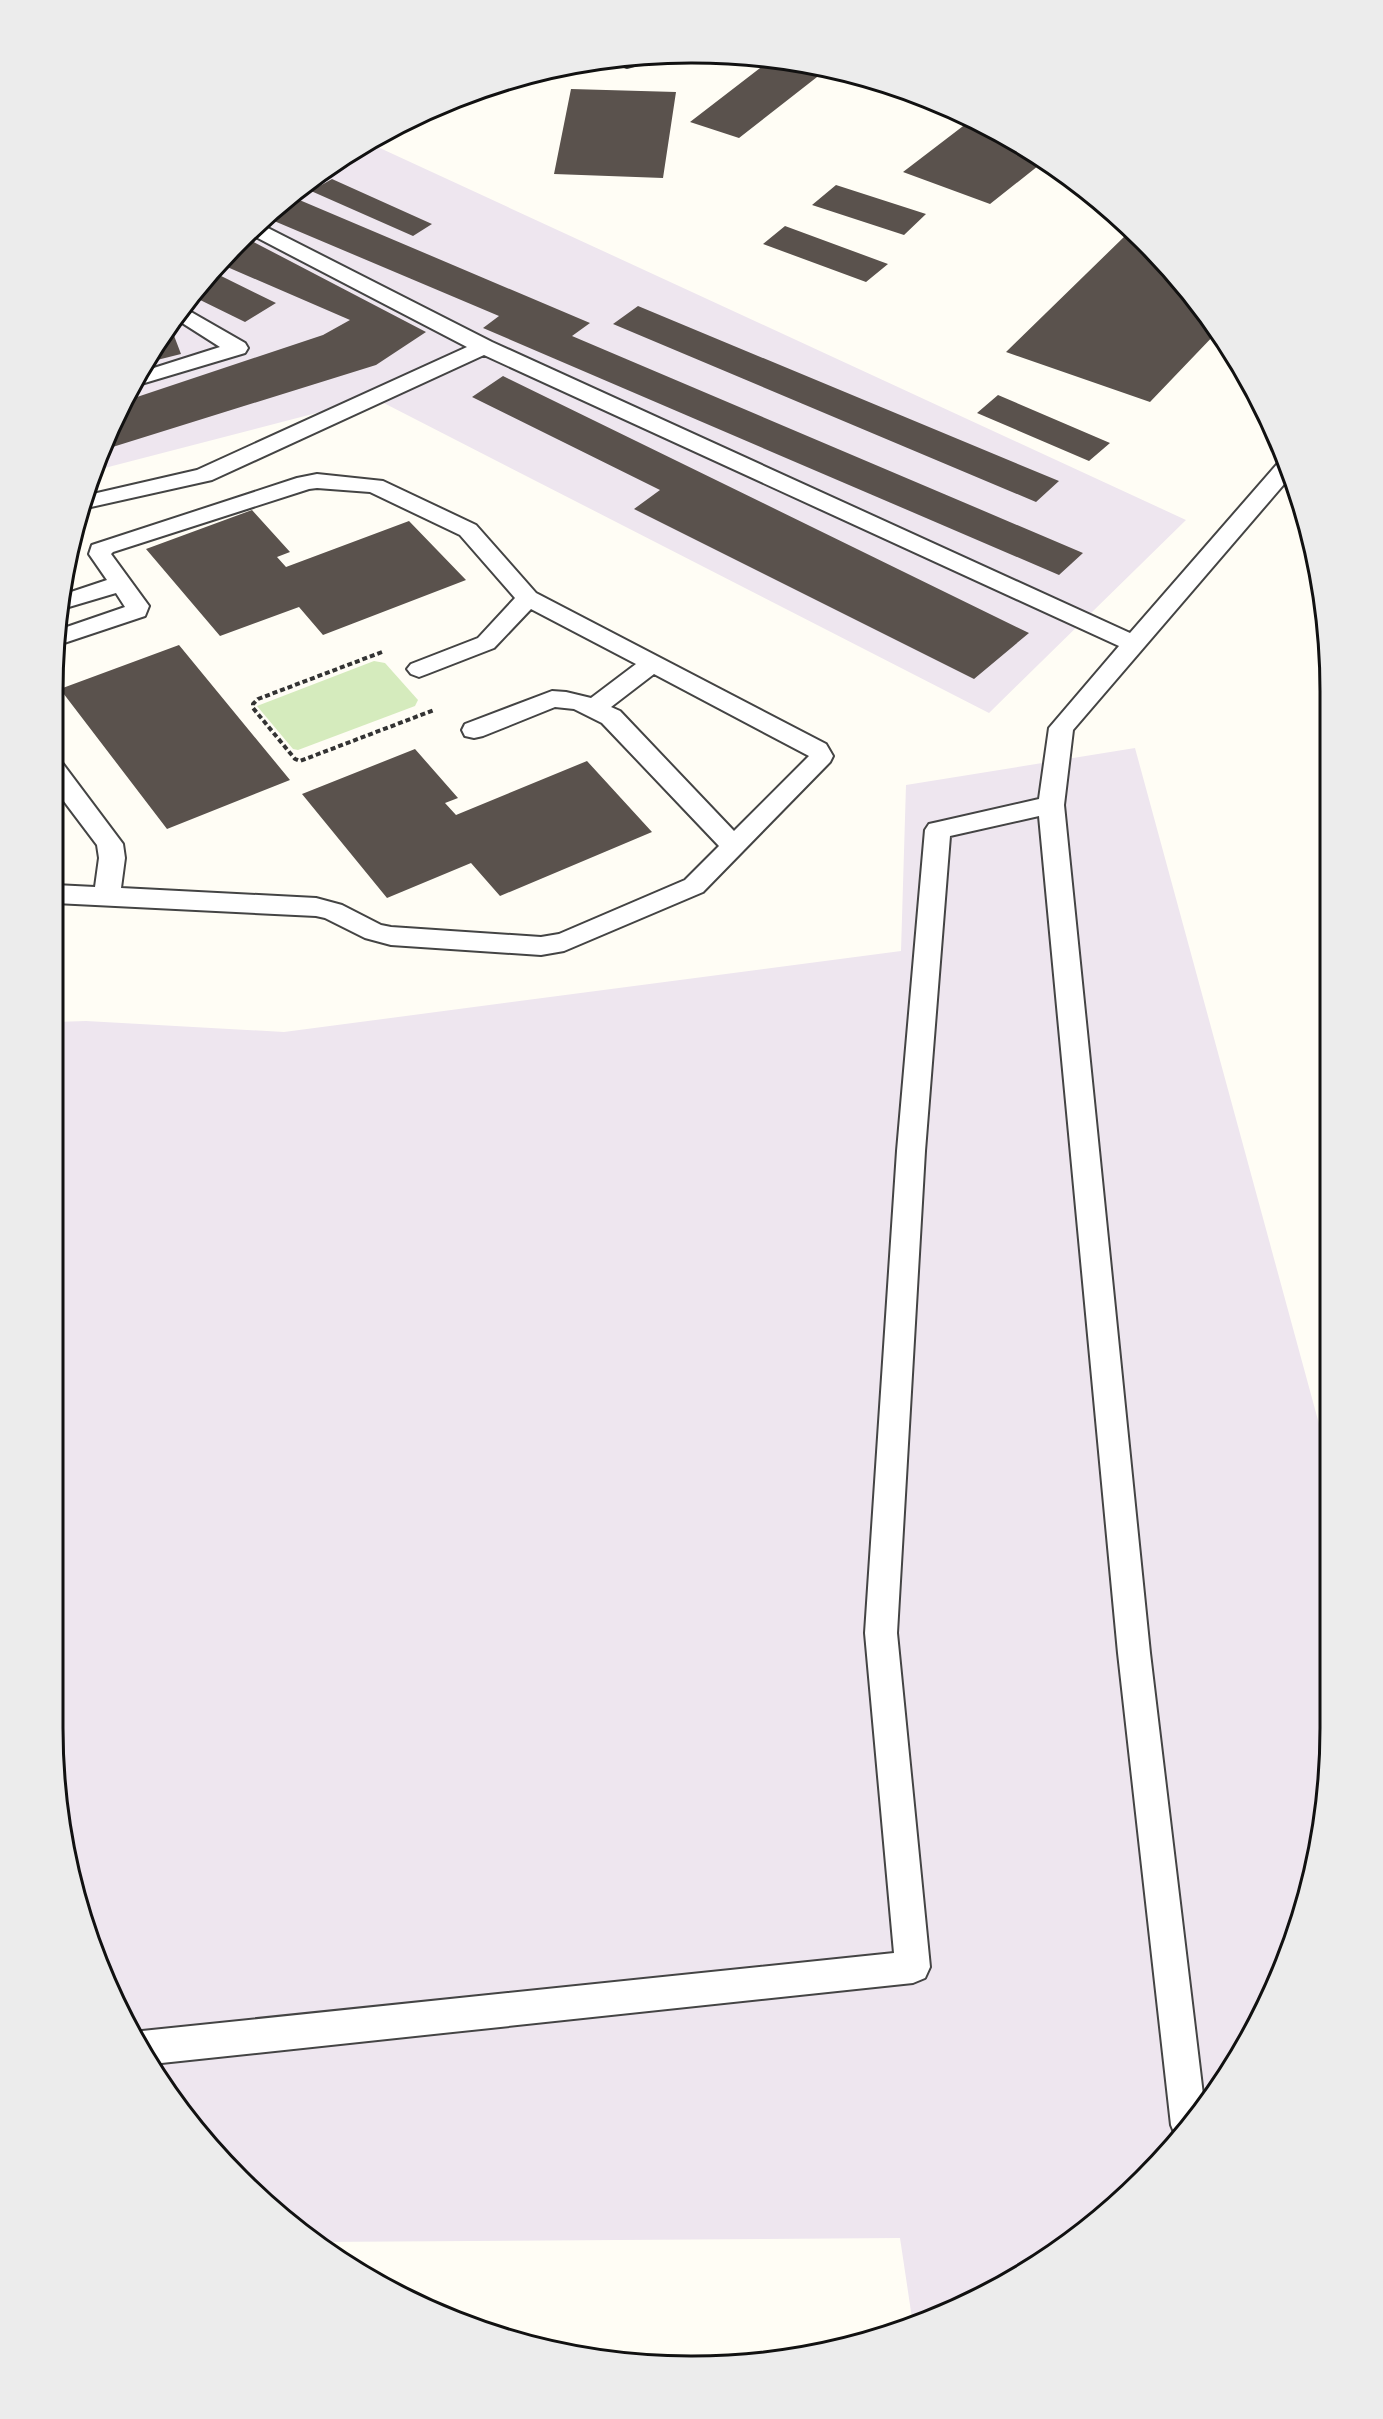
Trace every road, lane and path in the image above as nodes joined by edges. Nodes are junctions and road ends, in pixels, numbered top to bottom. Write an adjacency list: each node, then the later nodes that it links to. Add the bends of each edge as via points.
1 (262, 233): 3 (lane)
2 (187, 317): 4 (lane, via 237,348)
3 (484, 347): 6 (lane, via 204,475); 11 (lane)
4 (147, 377)
5 (1281, 473): 11 (lane)
6 (93, 500)
7 (121, 583): 8 (lane, via 100,554 105,547 317,481 375,486 468,530); 9 (lane); 10 (lane, via 137,611)
8 (528, 598): 13 (lane); 14 (lane, via 486,643)
9 (70, 600)
10 (65, 636)
11 (1134, 644): 19 (lane, via 1061,728)
12 (382, 652): 16 (path, via 258,699 253,708 300,761)
13 (652, 663): 15 (lane); 20 (lane, via 817,750 821,756)
14 (419, 669)
15 (593, 709): 17 (lane, via 565,699 552,699); 20 (lane, via 611,717)
16 (434, 710)
17 (474, 730)
18 (63, 782): 22 (lane, via 110,844)
19 (1051, 805): 23 (lane, via 938,830 911,1151 881,1633 913,1967); 24 (lane, via 1134,1653)
20 (734, 846): 22 (lane, via 694,886 553,945 382,935 316,907)
21 (63, 894): 22 (lane)
22 (107, 896)
23 (150, 2047)
24 (1188, 2113)

